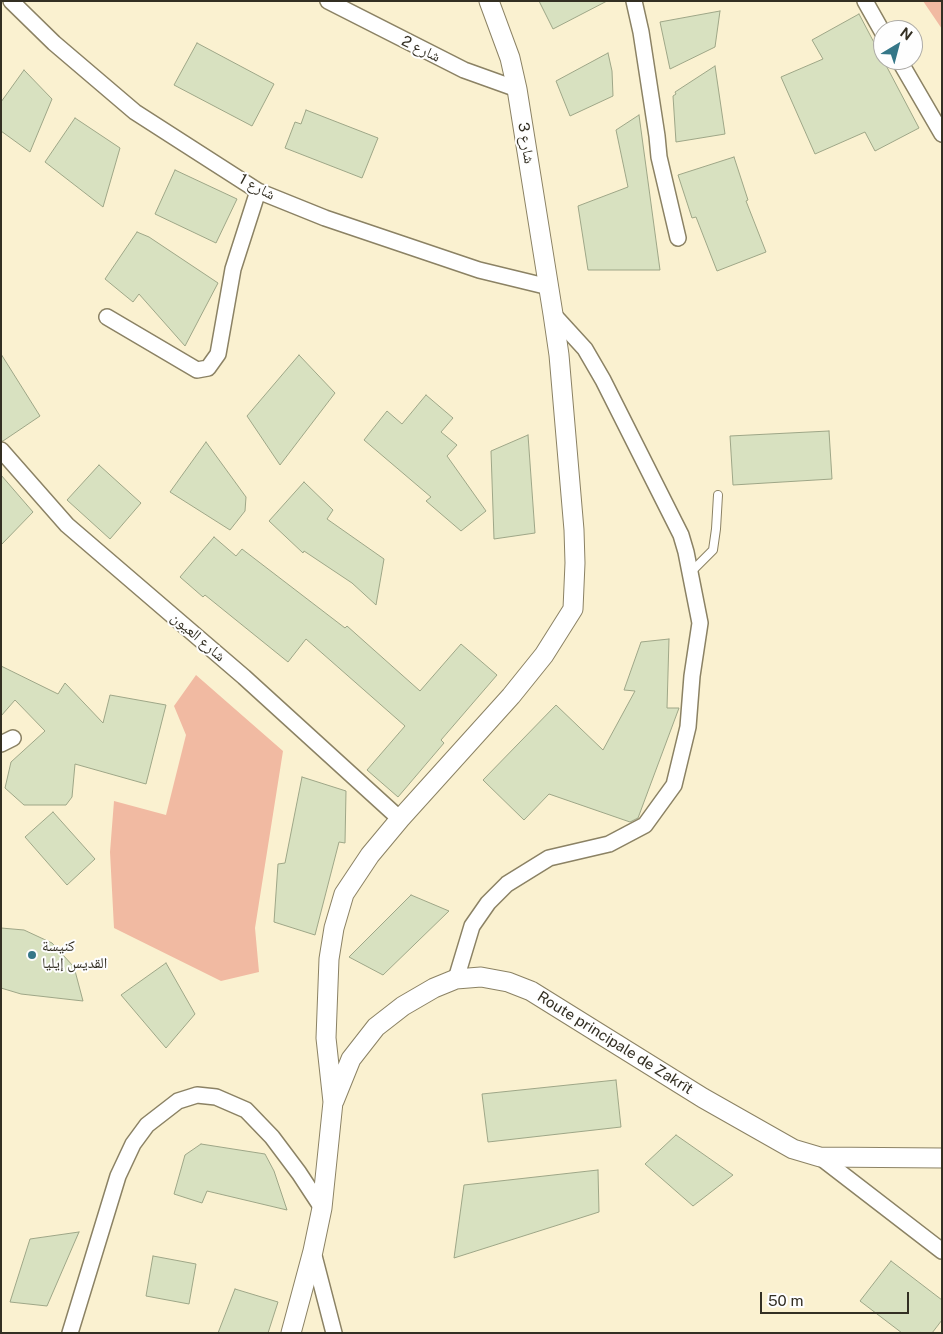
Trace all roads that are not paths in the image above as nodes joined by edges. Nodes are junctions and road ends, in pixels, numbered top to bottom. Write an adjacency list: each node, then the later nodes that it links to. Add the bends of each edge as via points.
1 (11, 1): 10 (street, شارع 1, via 54,43 135,112)
2 (328, 1): 8 (street, شارع 2, via 464,70)
3 (489, 1): 8 (street, شارع 3, via 510,58)
4 (634, 1): 11 (street, via 659,156)
5 (865, 1): 6 (street)
6 (876, 20)
7 (905, 70): 9 (street)
8 (517, 89): 12 (street, شارع 3)
9 (942, 134)
10 (258, 191): 12 (street, شارع 1, via 325,218 479,270); 14 (street, via 233,269 218,354 208,368 197,370)
11 (678, 238)
12 (549, 287): 13 (street, شارع 3)
13 (553, 314): 17 (street, via 585,349 603,380 681,535); 18 (street, شارع 3, via 574,530 573,609 544,656 511,696)
14 (107, 317)
15 (1, 450): 18 (street, شارع العيون, via 67,525 244,677)
16 (718, 495): 17 (lane, via 713,550)
17 (690, 573): 19 (street, via 700,623 688,727 674,785 645,825 609,844 549,858 507,884 472,926)
18 (400, 818): 20 (street, شارع 3, via 344,894 334,928 329,959 326,1038)
19 (456, 979): 20 (street, Route principale de Zakrît, via 403,1006 376,1027 351,1059); 21 (street, Route principale de Zakrît, via 481,977 531,991 711,1103 793,1149)
20 (333, 1102): 23 (street)
21 (820, 1157): 22 (street, Route principale de Zakrît); 25 (street)
22 (942, 1158)
23 (322, 1208): 24 (street); 26 (street, via 272,1137 246,1110 216,1097 197,1095 178,1101 147,1125 133,1144 118,1176)
24 (312, 1251): 27 (street); 28 (street)
25 (942, 1251)
26 (70, 1333)
27 (291, 1333)
28 (334, 1333)

